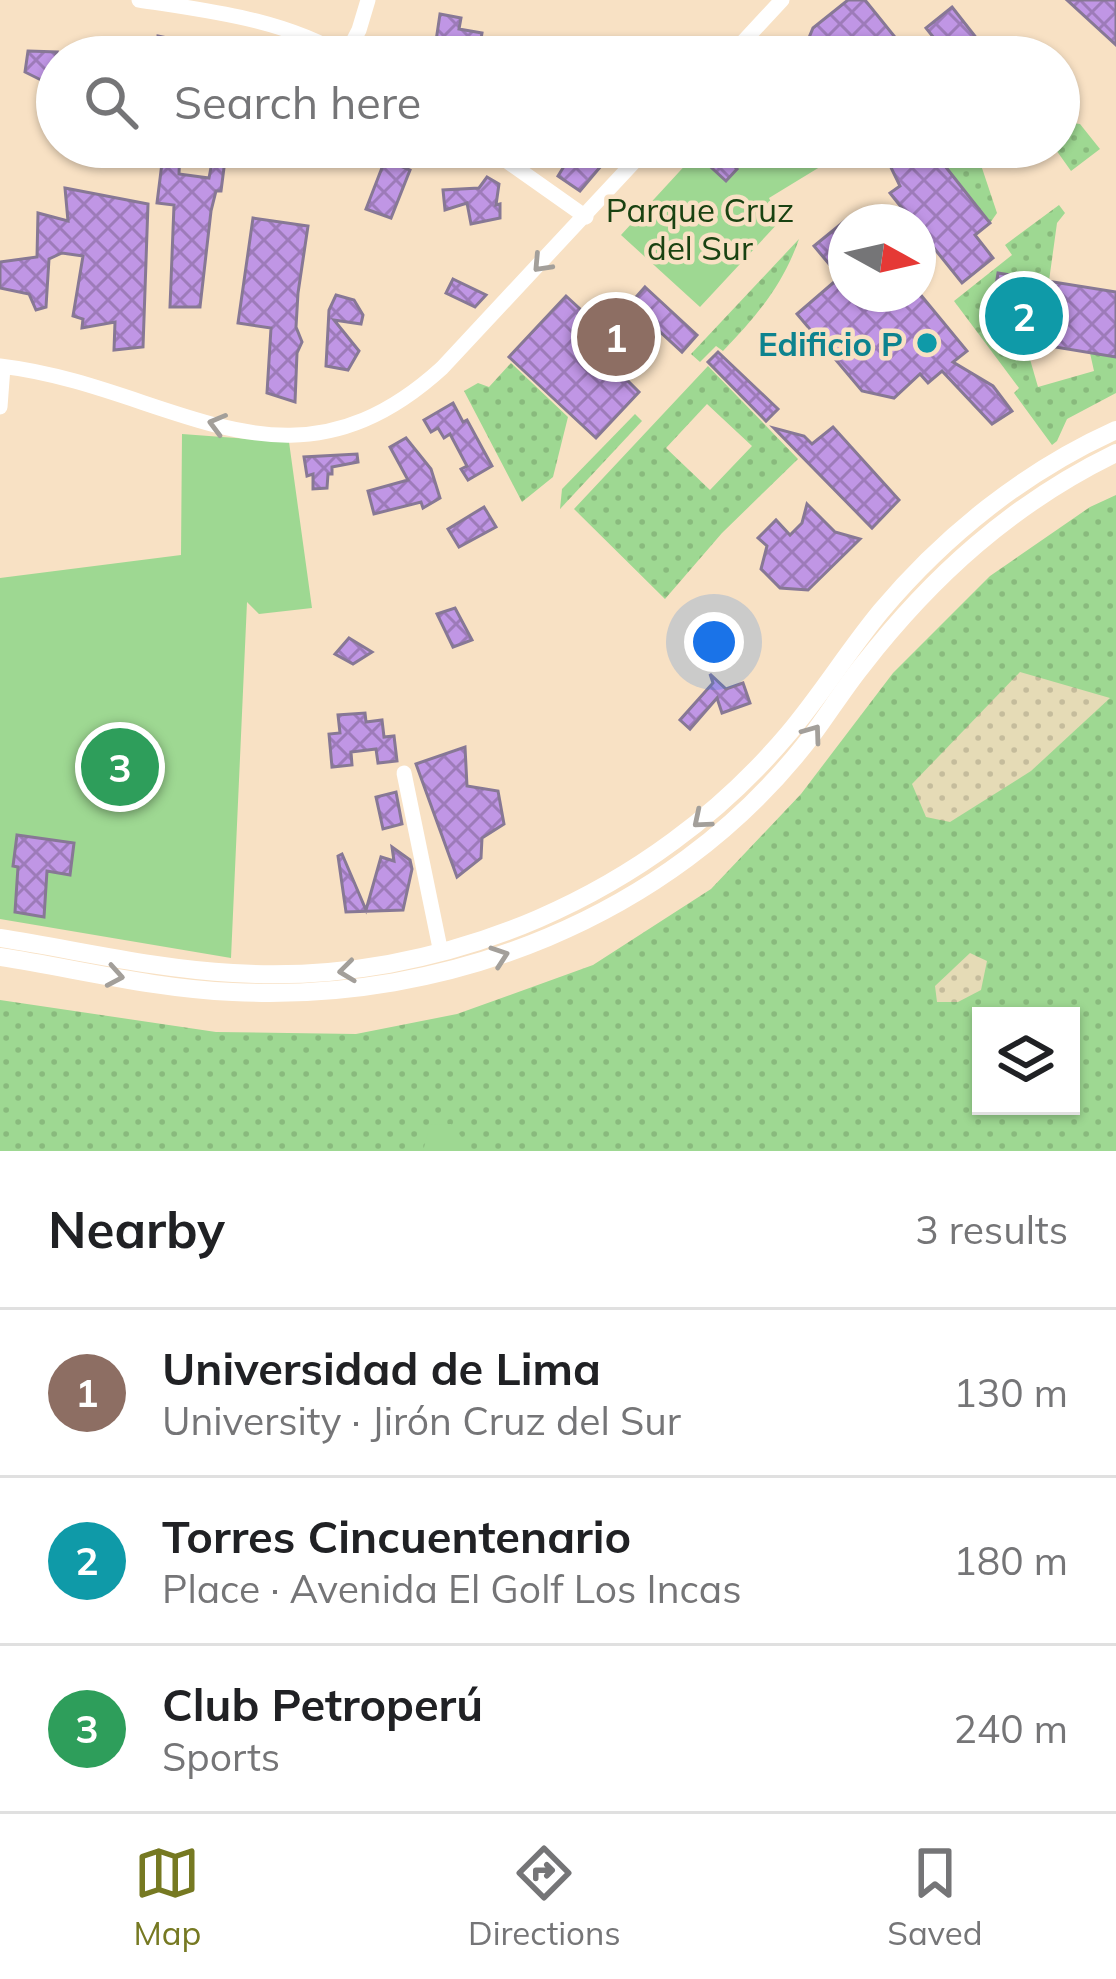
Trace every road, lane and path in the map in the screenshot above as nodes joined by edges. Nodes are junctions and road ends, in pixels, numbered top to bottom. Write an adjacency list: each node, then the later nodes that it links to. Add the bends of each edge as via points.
1 (139, 0): 4 (street)
2 (368, 0): 5 (street)
3 (782, 0): 6 (street)
4 (312, 36)
5 (356, 36)
6 (749, 36)
7 (517, 168): 9 (street)
8 (629, 168): 9 (street)
9 (586, 217): 10 (street, one-way to 10, via 412,396 338,431 242,431)
10 (1, 366): 11 (street)
11 (0, 407)
12 (1116, 430): 16 (street, one-way to 16, via 955,534 881,611 788,735 669,845 547,917)
13 (1116, 452): 17 (street, one-way to 13, via 185,988 332,993 452,971 556,935 635,892 754,802 951,565 1038,496)
14 (404, 772): 16 (street)
15 (0, 938): 16 (street, one-way to 15, via 333,973 233,974)
16 (441, 953)
17 (0, 956)

